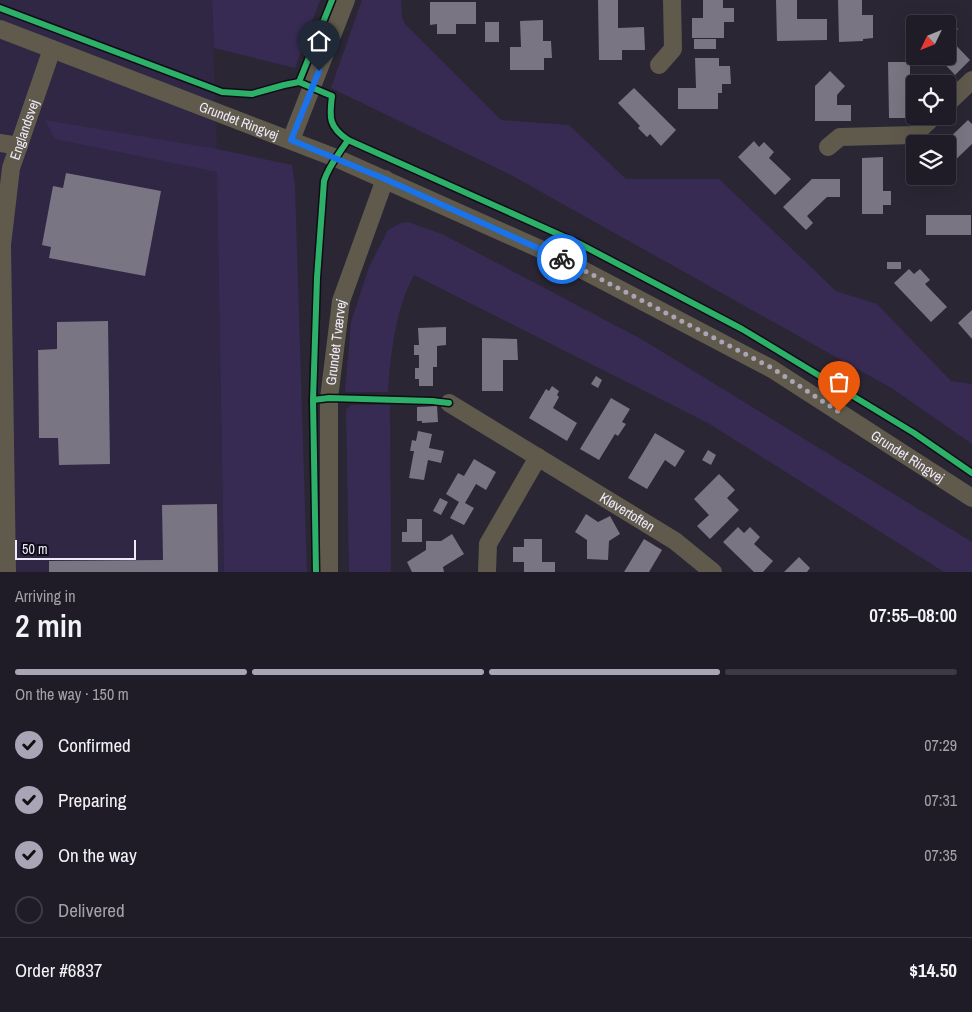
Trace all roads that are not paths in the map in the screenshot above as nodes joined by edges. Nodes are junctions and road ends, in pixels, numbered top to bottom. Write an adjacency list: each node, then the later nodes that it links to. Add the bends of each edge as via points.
1 (346, 0): 9 (street)
2 (672, 0): 5 (street, via 673,49)
3 (0, 29): 4 (street, Grundet Ringvej)
4 (52, 49): 9 (street, Grundet Ringvej); 11 (street, Englandsvej)
5 (659, 65)
6 (972, 80): 7 (street)
7 (956, 95)
8 (925, 125): 12 (street, via 914,135 840,137)
9 (291, 140): 13 (street, Grundet Ringvej)
10 (0, 143): 11 (street)
11 (19, 146): 16 (street, Englandsvej, via 11,168 2,245)
12 (828, 147)
13 (385, 179): 17 (street, Grundet Ringvej, via 558,257 772,368); 19 (street, Grundet Tværvej, via 341,302 329,398)
14 (449, 403): 15 (street, Kløvertoften)
15 (538, 457): 20 (street, via 488,544); 21 (street, Kløvertoften, via 675,541)
16 (3, 478): 18 (street, Englandsvej)
17 (972, 498)
18 (7, 572)
19 (329, 572)
20 (487, 572)
21 (713, 572)

